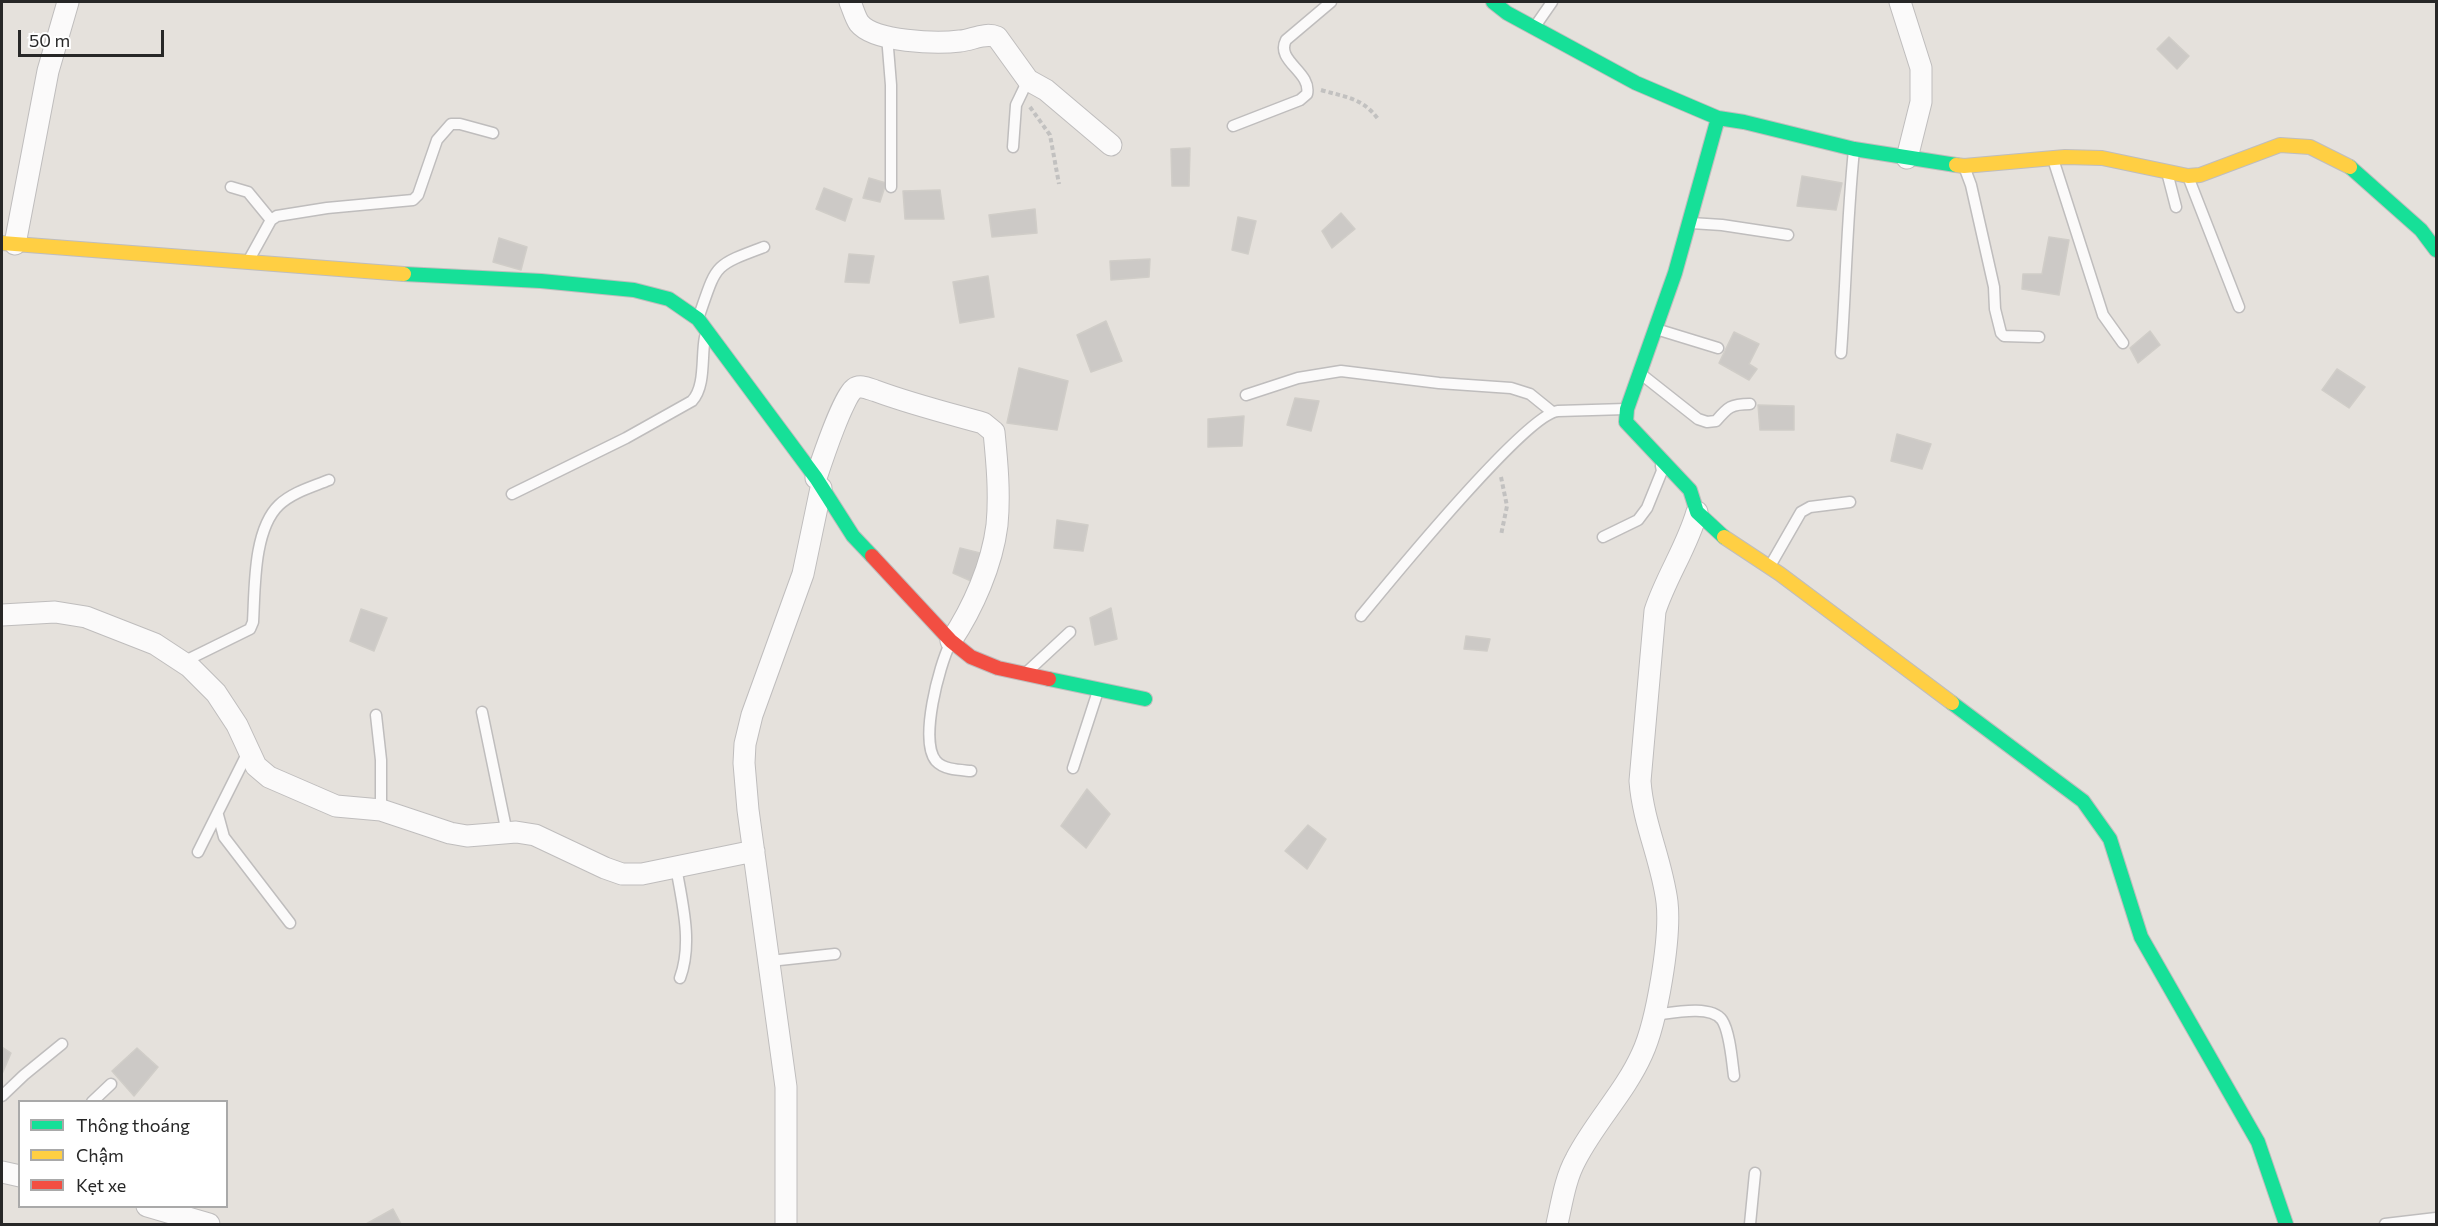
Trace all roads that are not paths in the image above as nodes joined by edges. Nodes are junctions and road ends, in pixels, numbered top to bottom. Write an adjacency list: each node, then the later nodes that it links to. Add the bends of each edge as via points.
1 (68, 2): 27 (street)
2 (850, 2): 8 (street, via 860,25)
3 (1331, 2): 11 (lane, via 1283,46 1307,81 1307,94)
4 (1493, 2): 7 (street)
5 (1552, 2): 7 (lane)
6 (1900, 2): 16 (street, via 1921,68 1921,102)
7 (1534, 28): 10 (street, via 1636,83)
8 (887, 36): 9 (street, via 959,42 996,37 1019,70); 22 (lane)
9 (1025, 87): 13 (street, via 1053,96); 14 (lane, via 1016,105)
10 (1718, 118): 15 (street); 25 (street)
11 (1233, 126)
12 (494, 133): 24 (lane, via 460,124 444,129 418,195 412,200 327,208)
13 (1111, 145)
14 (1013, 147)
15 (1854, 149): 16 (street); 38 (lane)
16 (1907, 158): 18 (street)
17 (2053, 159): 18 (street); 19 (street, via 2102,158); 36 (lane, via 2103,315)
18 (1964, 166): 35 (lane, via 1994,287 2001,333)
19 (2167, 173): 20 (street); 23 (lane)
20 (2188, 176): 29 (street, via 2280,145 2310,147 2346,163 2421,230); 31 (lane)
21 (231, 187): 24 (lane, via 248,192)
22 (891, 187)
23 (2176, 207)
24 (271, 220): 30 (lane)
25 (1690, 223): 26 (lane); 33 (street)
26 (1788, 235)
27 (8, 243): 30 (street)
28 (764, 247): 32 (lane, via 725,261 716,271)
29 (2436, 250)
30 (248, 261): 32 (street, via 634,290 669,299)
31 (2239, 307)
32 (698, 319): 34 (street)
33 (1656, 329): 37 (lane); 39 (street)
34 (707, 331): 46 (street); 47 (lane, via 698,396 626,438)
35 (2039, 337)
36 (2123, 343)
37 (1718, 348)
38 (1841, 353)
39 (1639, 372): 41 (lane, via 1707,422 1716,421 1735,404); 42 (street)
40 (1246, 394): 43 (lane, via 1298,378 1341,371 1511,388 1530,394)
41 (1750, 404)
42 (1627, 409): 43 (lane); 44 (street, via 1626,422)
43 (1551, 411): 53 (lane, via 1498,458)
44 (1660, 459): 49 (street, via 1690,490); 50 (lane, via 1662,471 1647,508 1638,520)
45 (329, 480): 56 (lane, via 286,499 266,526 257,559 253,622 249,629)
46 (819, 483): 55 (street, via 853,536); 55 (street, via 841,413 856,387 983,423 994,432 997,526 986,571); 69 (street, via 803,574 745,744)
47 (512, 494)
48 (1850, 502): 51 (lane, via 1810,507 1801,512)
49 (1697, 512): 51 (street, via 1717,533); 75 (street, via 1655,611 1640,781 1642,805 1666,900 1668,933)
50 (1603, 537)
51 (1769, 567): 90 (street, via 2083,801 2110,839 2140,937 2258,1142)
52 (2, 615): 56 (street, via 55,612 86,617 155,644)
53 (1361, 616)
54 (1070, 632): 57 (lane)
55 (951, 641): 57 (street, via 971,657 998,668); 64 (lane, via 939,674 928,739 937,762 951,769)
56 (183, 662): 62 (street, via 216,693 237,725)
57 (1026, 673): 58 (street)
58 (1099, 688): 59 (street); 63 (lane)
59 (1145, 699)
60 (482, 712): 67 (lane)
61 (376, 715): 65 (lane)
62 (248, 752): 65 (street, via 269,777 318,800 336,806); 66 (lane)
63 (1073, 768)
64 (971, 771)
65 (381, 810): 67 (street, via 466,836)
66 (218, 815): 68 (lane); 71 (lane, via 224,837)
67 (507, 832): 70 (street, via 535,835 622,874)
68 (198, 852)
69 (754, 852): 70 (street); 73 (street)
70 (676, 867): 74 (lane, via 686,954)
71 (290, 923)
72 (835, 954): 73 (lane)
73 (770, 961): 87 (street, via 786,1087)
74 (680, 978)
75 (1654, 1015): 77 (lane, via 1698,1010 1718,1017 1727,1035); 88 (street, via 1641,1057 1576,1158 1566,1180)
76 (62, 1044): 79 (lane)
77 (1734, 1076)
78 (111, 1084): 80 (lane)
79 (2, 1096)
80 (93, 1100)
81 (2, 1172): 83 (street)
82 (1755, 1173): 89 (lane)
83 (18, 1176)
84 (154, 1208): 86 (street)
85 (2436, 1218): 91 (lane)
86 (209, 1224)
87 (786, 1224)
88 (1557, 1224)
89 (1750, 1224)
90 (2286, 1224)
91 (2385, 1224)

